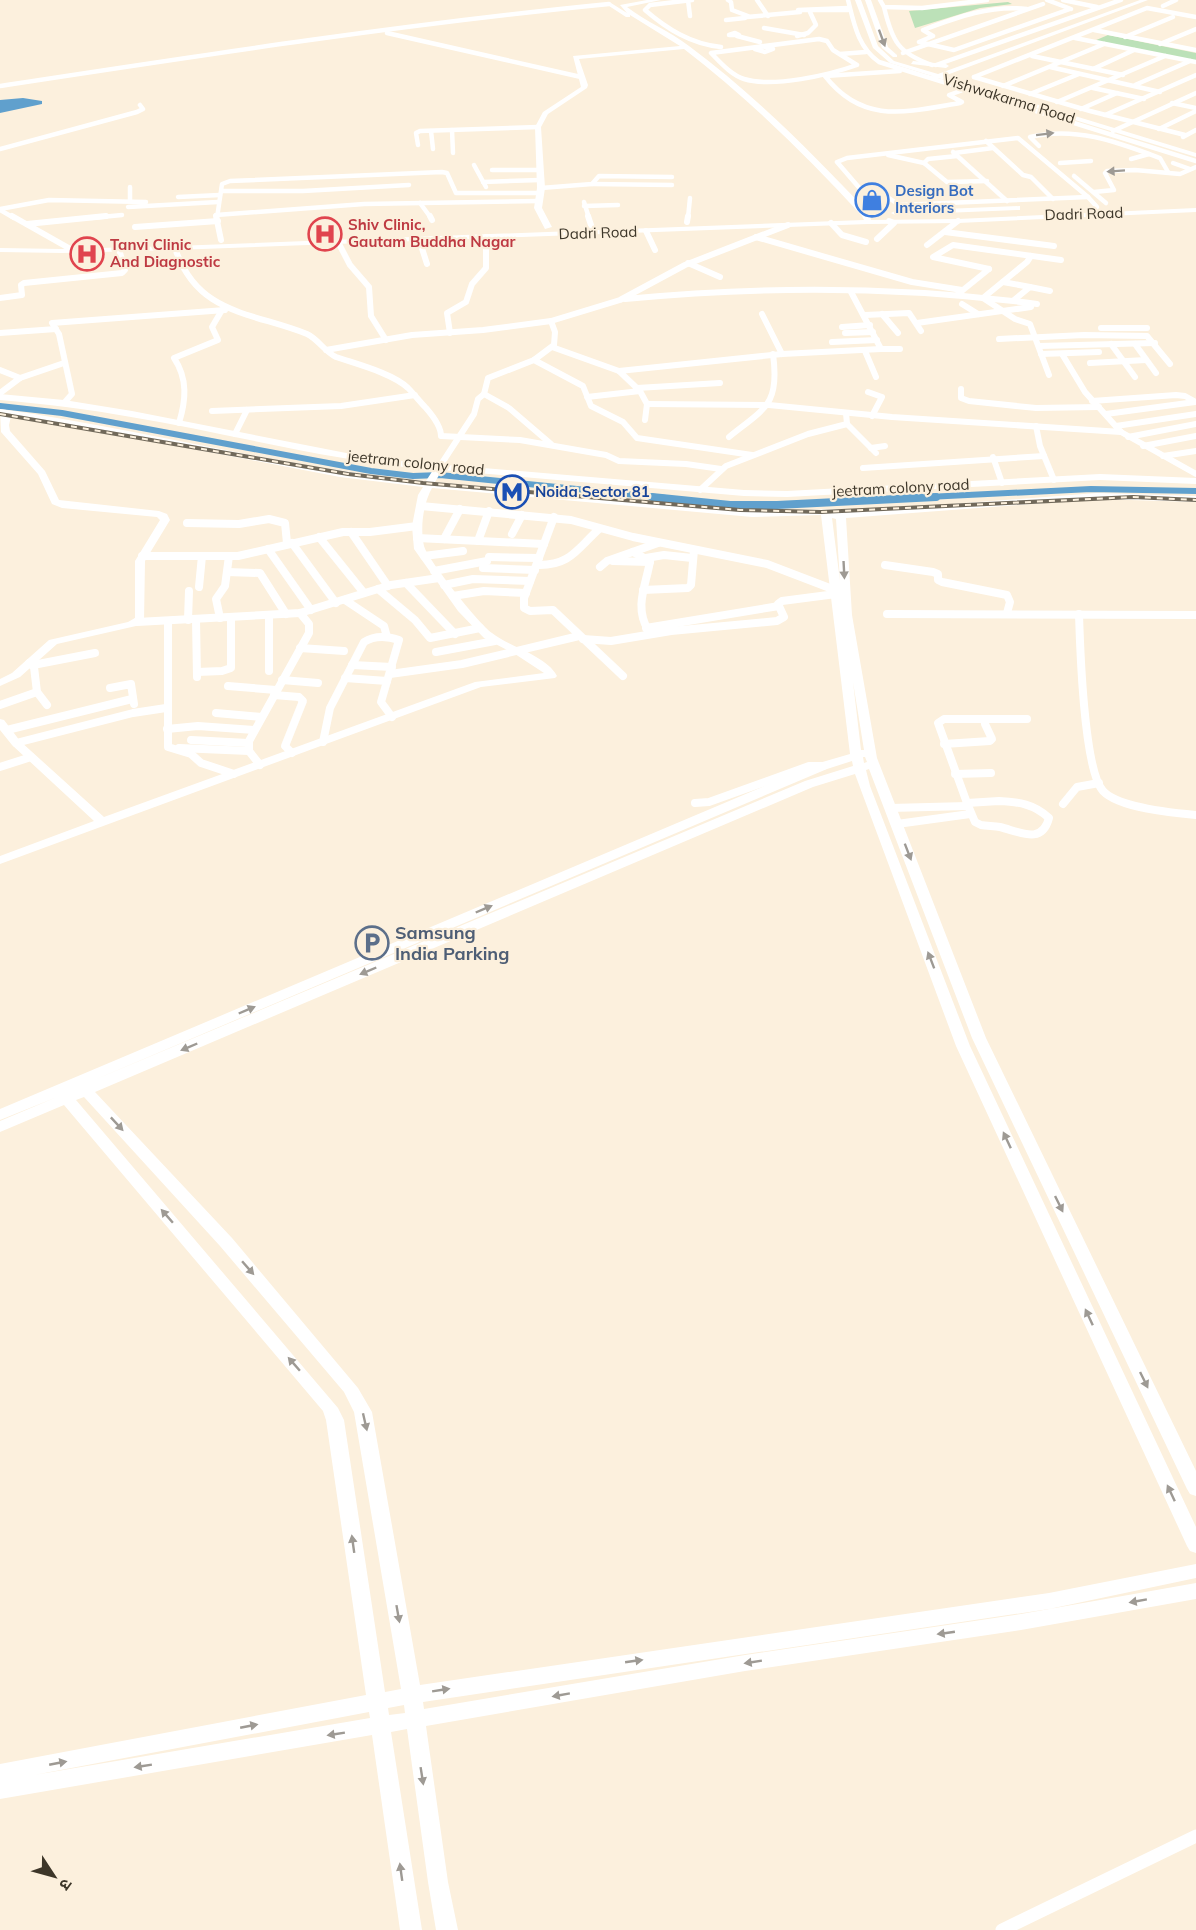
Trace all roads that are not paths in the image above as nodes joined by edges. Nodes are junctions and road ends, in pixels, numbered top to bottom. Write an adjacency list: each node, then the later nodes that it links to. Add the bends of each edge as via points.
1 (635, 0): 19 (street)
2 (658, 0): 56 (street, via 622,6)
3 (690, 0): 36 (street); 54 (street, via 645,7 646,12)
4 (729, 0): 5 (street); 38 (street, via 732,10)
5 (741, 0)
6 (757, 0): 37 (street)
7 (857, 0): 21 (street); 44 (street, Vishwakarma Road)
8 (987, 0): 20 (street)
9 (1063, 0): 26 (street)
10 (1074, 0): 16 (street)
11 (1084, 0): 16 (street)
12 (1121, 0): 26 (street)
13 (1146, 0): 22 (street)
14 (1176, 0): 23 (street)
15 (868, 1): 17 (street); 86 (street, one-way to 86, via 885,48)
16 (1079, 1): 26 (street)
17 (882, 3): 20 (street, via 890,8); 82 (street, via 894,41)
18 (1047, 3): 24 (street); 25 (street)
19 (609, 4): 62 (street); 78 (street)
20 (907, 4)
21 (848, 5): 28 (street, via 805,8); 29 (street); 43 (street)
22 (1135, 5): 26 (street); 26 (street); 40 (street); 41 (street); 61 (street)
23 (1163, 6)
24 (1029, 8): 27 (street); 30 (street); 32 (street)
25 (1070, 9): 33 (street); 34 (street)
26 (1104, 9): 33 (street); 88 (street)
27 (1039, 10)
28 (800, 12): 29 (street); 37 (street)
29 (810, 12): 64 (street, via 816,25)
30 (973, 12): 42 (street); 52 (street)
31 (1047, 12): 34 (street)
32 (1015, 13): 35 (street); 42 (street)
33 (1089, 13): 100 (street); 100 (street)
34 (1056, 14): 45 (street)
35 (1024, 15)
36 (690, 16)
37 (768, 16): 38 (street)
38 (747, 17): 46 (street)
39 (1033, 17): 45 (street)
40 (1173, 17): 48 (street); 67 (street)
41 (1196, 17)
42 (1000, 18): 47 (street); 50 (street)
43 (852, 19): 44 (street); 84 (street)
44 (865, 19): 100 (street, Vishwakarma Road, via 878,52 892,62)
45 (1042, 19): 51 (street)
46 (726, 20)
47 (1009, 20)
48 (1196, 21)
49 (1018, 22): 51 (street)
50 (986, 24): 53 (street); 66 (street)
51 (1027, 24): 59 (street)
52 (933, 26): 58 (street); 63 (street, via 922,31)
53 (995, 26)
54 (669, 27): 56 (street); 72 (street, via 694,42 711,46)
55 (1004, 27): 59 (street)
56 (657, 28): 78 (street)
57 (764, 28): 64 (street)
58 (942, 28)
59 (1012, 29): 71 (street)
60 (1196, 29): 74 (street)
61 (1094, 30): 67 (street); 68 (street)
62 (379, 32): 107 (street); 110 (street)
63 (932, 34): 66 (street); 75 (street, via 918,42)
64 (804, 35): 72 (street)
65 (737, 36): 72 (street)
66 (947, 37): 70 (street)
67 (1125, 37): 74 (street)
68 (1075, 38): 73 (street); 85 (street)
69 (972, 39): 71 (street)
70 (939, 40): 75 (street); 76 (street)
71 (981, 40): 76 (street)
72 (763, 44): 77 (street); 77 (street, via 773,49 760,51); 83 (street, via 822,39)
73 (1104, 44): 79 (street); 92 (street)
74 (1160, 44): 80 (street)
75 (925, 45): 76 (street, via 951,50); 82 (street)
76 (966, 46)
77 (754, 47): 81 (street)
78 (678, 48): 101 (street); 107 (street, via 577,56); 201 (street, via 799,153)
79 (1134, 50): 87 (street); 97 (street)
80 (1196, 50)
81 (720, 51): 89 (street, via 716,53); 98 (street, via 711,53)
82 (903, 53): 86 (street); 100 (street)
83 (840, 54): 84 (street); 90 (street)
84 (868, 55): 90 (street); 95 (street)
85 (1030, 55): 92 (street); 111 (street, via 974,77)
86 (895, 56): 100 (street, Vishwakarma Road)
87 (1165, 56): 93 (street); 105 (street)
88 (985, 58): 91 (street); 100 (street)
89 (722, 59)
90 (847, 59): 94 (street, via 857,65)
91 (993, 60)
92 (1062, 62): 96 (street); 97 (street)
93 (1193, 62): 109 (street)
94 (849, 67): 98 (street, via 772,81 751,81); 102 (street)
95 (890, 67): 99 (street); 103 (street)
96 (1050, 67): 104 (street); 111 (street)
97 (1093, 69): 105 (street)
98 (733, 71): 101 (street)
99 (903, 71): 103 (street); 113 (street)
100 (934, 71): 124 (street, Vishwakarma Road); 130 (street, Vishwakarma Road)
101 (717, 72): 201 (street, via 815,159)
102 (806, 72)
103 (873, 72): 113 (street, via 825,76 831,86 846,96 883,112 960,103 949,95)
104 (1079, 74): 108 (street); 116 (street)
105 (1123, 75): 108 (street)
106 (1196, 75): 117 (street)
107 (581, 76): 131 (street, via 584,88 545,113)
108 (1110, 80): 109 (street); 112 (street)
109 (1135, 85): 117 (street)
110 (0, 86)
111 (1002, 86): 116 (street)
112 (1092, 87): 114 (street); 122 (street)
113 (963, 90): 125 (street)
114 (1116, 93): 119 (street); 126 (street)
115 (1196, 93): 118 (street)
116 (1030, 94): 122 (street)
117 (1161, 94): 119 (street)
118 (1186, 97): 120 (street); 121 (street)
119 (1144, 99): 128 (street)
120 (1196, 99)
121 (1171, 101): 127 (street); 129 (street)
122 (1057, 102): 126 (street)
123 (140, 105): 148 (street, via 143,109 137,112)
124 (1033, 106): 125 (street); 138 (street, Vishwakarma Road)
125 (1024, 109): 152 (street)
126 (1081, 109): 128 (street)
127 (1196, 110): 133 (street)
128 (1105, 115): 129 (street)
129 (1132, 122): 130 (street); 133 (street)
130 (1121, 127): 138 (street); 151 (street, Vishwakarma Road)
131 (538, 128): 132 (street); 168 (street)
132 (483, 129): 135 (street); 140 (street)
133 (1159, 129): 139 (street)
134 (452, 130): 135 (street); 137 (street); 153 (street)
135 (463, 130): 141 (street)
136 (1196, 130): 139 (street)
137 (431, 131): 144 (street, via 417,132); 149 (street)
138 (1113, 131): 147 (street, Vishwakarma Road)
139 (1185, 135): 143 (street)
140 (486, 140)
141 (464, 141)
142 (986, 141): 145 (street); 146 (street); 185 (street, via 1020,138)
143 (1196, 141)
144 (418, 145)
145 (946, 146): 154 (street); 155 (street)
146 (993, 148): 155 (street); 187 (street)
147 (1171, 148): 152 (street); 157 (street, Vishwakarma Road)
148 (0, 149)
149 (433, 149)
150 (1044, 150): 156 (street, one-way to 156, via 1030,137 1084,134)
151 (1196, 150)
152 (1160, 151): 156 (street); 161 (street)
153 (453, 153)
154 (882, 153): 162 (street); 188 (street, via 837,162 862,191 889,198 899,205)
155 (955, 154): 162 (street); 173 (street)
156 (1149, 154): 159 (street); 169 (street, via 1160,158)
157 (1196, 155)
158 (1052, 157): 163 (street)
159 (1131, 159)
160 (1091, 161): 163 (street)
161 (1196, 161)
162 (924, 163): 173 (street, via 948,182)
163 (1060, 163): 180 (street)
164 (1173, 163): 166 (street)
165 (474, 165): 172 (street)
166 (1193, 168): 169 (street, via 1182,173)
167 (492, 170): 168 (street)
168 (539, 170): 179 (street)
169 (1168, 172): 180 (street, one-way to 180, via 1107,171 1114,190)
170 (221, 176): 174 (street)
171 (672, 177): 175 (street, via 597,177)
172 (483, 182): 179 (street); 181 (street)
173 (987, 182): 188 (street)
174 (224, 183): 181 (street, via 442,172 447,173 455,192); 182 (street)
175 (592, 184): 176 (street); 179 (street)
176 (672, 185)
177 (409, 186): 182 (street)
178 (130, 187): 189 (street)
179 (540, 187): 181 (street); 190 (street)
180 (1094, 192): 193 (street)
181 (490, 193)
182 (220, 196): 184 (street); 196 (street); 203 (street)
183 (874, 196): 201 (street, via 864,198 872,206)
184 (178, 197)
185 (1088, 197): 187 (street); 197 (street)
186 (690, 198): 208 (street)
187 (1053, 199): 188 (street)
188 (1005, 200): 198 (street)
189 (130, 201): 191 (street); 200 (street, via 49,200)
190 (538, 201): 192 (street); 214 (street)
191 (146, 202)
192 (420, 203): 203 (street); 205 (street)
193 (1106, 203)
194 (618, 205): 211 (street, via 584,203)
195 (1196, 206): 197 (street, Dadri Road); 207 (street, Dadri Road); 226 (street, via 196,245)
196 (128, 207)
197 (1097, 207): 198 (street, Dadri Road)
198 (1012, 208): 204 (street, Dadri Road)
199 (253, 210): 203 (street)
200 (0, 211): 210 (street); 227 (street)
201 (857, 214): 204 (street, Dadri Road); 208 (street, Dadri Road); 209 (street, Dadri Road)
202 (122, 215): 210 (street)
203 (217, 216): 213 (street); 221 (street)
204 (867, 218): 206 (street, Dadri Road)
205 (432, 220)
206 (890, 221): 207 (street, Dadri Road); 220 (street, via 892,226)
207 (958, 221): 216 (street)
208 (687, 222): 211 (street, Dadri Road)
209 (831, 223): 212 (street, Dadri Road); 223 (street, via 842,236)
210 (27, 224): 227 (street)
211 (591, 225): 214 (street, Dadri Road)
212 (788, 225): 215 (street, Dadri Road); 218 (street)
213 (135, 227)
214 (548, 227): 221 (street, Dadri Road)
215 (646, 231): 217 (street, Dadri Road); 230 (street)
216 (945, 232): 224 (street); 225 (street)
217 (486, 237): 219 (street, Dadri Road); 266 (street, via 486,268 472,284 466,302 447,313)
218 (756, 237): 233 (street); 240 (street, via 912,282)
219 (419, 239): 222 (street, Dadri Road); 234 (street)
220 (877, 239)
221 (221, 240): 227 (street, Dadri Road)
222 (338, 242): 228 (street, Dadri Road); 273 (street, via 350,265 369,287 371,316)
223 (866, 242)
224 (927, 245)
225 (1054, 246)
226 (0, 247): 227 (street, Dadri Road)
227 (62, 247): 229 (street, Dadri Road, via 74,251)
228 (175, 248): 229 (street, Dadri Road); 250 (street, via 179,260 205,295)
229 (119, 249): 237 (street, via 125,270 122,273)
230 (655, 250)
231 (1031, 256): 232 (street); 238 (street); 240 (street, via 952,245 933,257 989,269)
232 (1060, 260)
233 (688, 263): 236 (street); 246 (street)
234 (427, 264)
235 (58, 269): 237 (street)
236 (720, 277)
237 (62, 279): 244 (street, via 24,283 22,295)
238 (1003, 282): 239 (street); 245 (street)
239 (1030, 287): 241 (street); 247 (street)
240 (962, 290): 243 (street)
241 (1050, 291)
242 (850, 292): 243 (street); 246 (street, via 722,290); 255 (street)
243 (955, 296): 245 (street)
244 (0, 298)
245 (983, 298): 247 (street); 251 (street)
246 (620, 300): 256 (street)
247 (1014, 300): 251 (street, via 1034,305)
248 (962, 304): 254 (street)
249 (222, 310): 250 (street); 262 (street, via 59,321 51,324); 325 (street, via 212,327 218,340 174,358 182,369 184,385)
250 (231, 310): 283 (street, via 310,335)
251 (1002, 311): 254 (street); 270 (street, via 1030,324)
252 (762, 314): 287 (street)
253 (882, 314): 255 (street); 258 (street, via 909,313); 268 (street)
254 (978, 314): 258 (street)
255 (865, 315): 259 (street)
256 (550, 321): 266 (street); 280 (street, via 555,332)
257 (1096, 321): 261 (street)
258 (917, 323): 264 (street)
259 (870, 325): 260 (street); 263 (street)
260 (842, 327)
261 (1101, 328): 269 (street); 271 (street, via 1145,325)
262 (56, 329): 265 (street); 293 (street)
263 (873, 332): 267 (street); 274 (street)
264 (921, 332)
265 (0, 333)
266 (450, 333): 273 (street)
267 (845, 333)
268 (898, 333)
269 (1105, 335): 270 (street); 271 (street)
270 (1036, 336): 272 (street); 279 (street)
271 (1149, 336): 276 (street)
272 (999, 339)
273 (386, 340): 283 (street)
274 (877, 340): 275 (street); 282 (street)
275 (831, 342)
276 (1155, 343): 278 (street); 295 (street)
277 (1111, 344): 278 (street); 279 (street); 292 (street)
278 (1136, 344): 291 (street)
279 (1039, 346): 288 (street)
280 (552, 347): 290 (street); 297 (street)
281 (900, 348): 282 (street)
282 (881, 349): 284 (street)
283 (326, 350): 309 (street, via 391,378)
284 (865, 351): 287 (street); 300 (street)
285 (1099, 352): 289 (street)
286 (773, 354): 287 (street); 297 (street); 315 (street, via 776,388)
287 (782, 354)
288 (1041, 354): 289 (street); 299 (street)
289 (1062, 354): 311 (street)
290 (534, 360): 307 (street, via 488,378); 310 (street, via 583,386)
291 (1146, 360): 292 (street); 298 (street)
292 (1123, 361): 294 (street); 301 (street)
293 (64, 363): 302 (street); 313 (street, via 72,394)
294 (1090, 363)
295 (1170, 364)
296 (0, 370): 302 (street)
297 (619, 371): 305 (street)
298 (1156, 373)
299 (1049, 375)
300 (876, 377)
301 (1135, 377)
302 (20, 378): 308 (street)
303 (720, 382): 305 (street)
304 (961, 389): 316 (street, via 962,398 969,401 1036,408)
305 (638, 390): 310 (street); 314 (street)
306 (868, 392): 323 (street, via 882,397)
307 (484, 394): 332 (street); 335 (street, via 509,408)
308 (0, 395): 313 (street, jeetram colony road)
309 (415, 395): 317 (street, via 341,406); 332 (street, via 432,415 441,436)
310 (587, 397): 339 (street, via 591,406 632,428 637,438)
311 (1092, 401): 312 (street, via 1176,395); 316 (street)
312 (1195, 402): 321 (street)
313 (64, 403): 325 (street, jeetram colony road)
314 (647, 404): 315 (street); 324 (street)
315 (769, 405): 320 (street); 334 (street)
316 (1099, 407): 321 (street)
317 (247, 410): 318 (street); 330 (street)
318 (212, 411)
319 (3, 413): 346 (street, via 340,474 411,483 416,487); 374 (street, via 9,439 42,473 55,502 163,516 165,520)
320 (846, 413): 323 (street); 326 (street)
321 (1106, 414): 329 (street)
322 (1196, 414): 329 (street)
323 (872, 416): 328 (street)
324 (645, 420)
325 (179, 423): 330 (street, jeetram colony road)
326 (847, 424): 336 (street, via 874,451); 339 (street)
327 (1196, 424): 333 (street)
328 (1036, 426): 329 (street); 340 (street)
329 (1119, 429): 333 (street)
330 (235, 434): 346 (street, jeetram colony road)
331 (1196, 436): 337 (street)
332 (461, 437): 335 (street); 346 (street)
333 (1128, 437): 337 (street)
334 (729, 438)
335 (553, 445): 344 (street, via 619,461)
336 (885, 446)
337 (1143, 446): 341 (street)
338 (1196, 451): 341 (street)
339 (752, 455): 344 (street)
340 (1044, 456): 342 (street); 347 (street)
341 (1163, 456): 345 (street)
342 (993, 458): 343 (street); 348 (street)
343 (863, 468)
344 (721, 469): 349 (street)
345 (1195, 475): 347 (street, jeetram colony road)
346 (432, 477): 349 (street, jeetram colony road); 351 (street); 354 (street, via 746,515)
347 (1054, 480): 348 (street, jeetram colony road)
348 (1002, 483): 349 (street, jeetram colony road, via 787,494)
349 (700, 490)
350 (1196, 499): 354 (street, via 1097,496)
351 (421, 506): 352 (street); 358 (street)
352 (460, 509): 353 (street); 364 (street)
353 (489, 511): 355 (street); 365 (street)
354 (836, 514): 396 (street); 463 (street, one-way to 463)
355 (522, 515): 356 (street); 361 (street)
356 (554, 517): 359 (street); 369 (street)
357 (187, 523): 368 (street, via 281,520)
358 (417, 526): 360 (street); 363 (street)
359 (599, 529): 367 (street); 381 (street, via 562,564)
360 (351, 532): 362 (street); 389 (street)
361 (512, 534)
362 (320, 537): 368 (street); 397 (street)
363 (417, 538): 364 (street); 377 (street)
364 (444, 540): 365 (street)
365 (478, 541): 366 (street)
366 (495, 542): 369 (street); 380 (street)
367 (660, 542): 372 (street); 373 (street)
368 (289, 543): 370 (street); 399 (street)
369 (544, 544): 381 (street)
370 (268, 549): 376 (street); 402 (street)
371 (463, 551): 377 (street)
372 (633, 552): 378 (street); 379 (street)
373 (693, 554): 378 (street); 392 (street, via 688,588); 396 (street, via 767,564)
374 (142, 556): 375 (street); 414 (street, via 142,615)
375 (202, 556): 376 (street); 390 (street)
376 (229, 556): 384 (street)
377 (424, 556): 385 (street)
378 (648, 560): 379 (street); 392 (street)
379 (607, 561): 383 (street)
380 (486, 562): 381 (street); 381 (street); 385 (street); 386 (street)
381 (537, 565): 387 (street)
382 (885, 565): 404 (street, via 933,572 942,582 1007,595)
383 (600, 567)
384 (227, 572): 405 (street, via 260,573); 411 (street, via 225,586 216,599)
385 (439, 578): 386 (street); 388 (street); 398 (street)
386 (467, 580): 387 (street)
387 (531, 580): 395 (street)
388 (406, 583): 389 (street); 417 (street)
389 (388, 586): 391 (street)
390 (199, 587)
391 (378, 589): 397 (street); 420 (street)
392 (643, 590): 416 (street, via 640,618)
393 (189, 591): 412 (street)
394 (492, 591): 395 (street); 398 (street); 400 (street)
395 (526, 592): 421 (street, via 524,608 553,610)
396 (835, 592): 401 (street, via 786,599); 463 (street)
397 (364, 593): 399 (street)
398 (453, 596): 415 (street)
399 (340, 602): 402 (street); 419 (street, via 384,626)
400 (491, 603)
401 (779, 606): 416 (street); 418 (street, via 784,617 777,621)
402 (311, 610): 403 (street)
403 (300, 613): 405 (street); 423 (street, via 311,628)
404 (1007, 613): 406 (street); 407 (street)
405 (286, 614): 408 (street)
406 (887, 614)
407 (1079, 614): 409 (street); 470 (street, via 1086,717)
408 (269, 615): 410 (street); 431 (street)
409 (1196, 615)
410 (231, 617): 411 (street); 412 (street, via 231,668 197,675)
411 (220, 618): 412 (street)
412 (192, 619): 413 (street)
413 (168, 621): 414 (street); 445 (street)
414 (137, 622): 428 (street, via 53,642)
415 (480, 628): 417 (street); 422 (street)
416 (646, 628): 418 (street)
417 (455, 634): 420 (street)
418 (651, 635): 421 (street, via 611,641)
419 (387, 637): 429 (street, via 366,640); 432 (street, via 399,640)
420 (430, 638): 425 (street)
421 (581, 638): 426 (street); 433 (street)
422 (495, 641): 425 (street); 426 (street)
423 (300, 648): 424 (street); 435 (street)
424 (344, 651)
425 (435, 652): 430 (street)
426 (519, 652): 430 (street); 449 (street, via 551,676 479,684)
427 (95, 653): 428 (street)
428 (31, 664): 436 (street); 440 (street)
429 (352, 665): 432 (street); 434 (street)
430 (443, 666): 432 (street)
431 (269, 671)
432 (390, 674): 434 (street); 449 (street, via 381,702)
433 (623, 676)
434 (345, 678): 457 (street, via 327,717)
435 (282, 680): 437 (street); 441 (street)
436 (0, 683)
437 (318, 683)
438 (228, 686): 441 (street)
439 (110, 688): 442 (street, via 131,684)
440 (37, 692): 443 (street); 444 (street)
441 (275, 692): 448 (street); 461 (street, via 303,701 285,746)
442 (132, 699): 446 (street); 452 (street)
443 (0, 705)
444 (47, 705)
445 (166, 708): 446 (street); 453 (street)
446 (136, 712): 456 (street)
447 (216, 713): 448 (street)
448 (261, 717): 454 (street)
449 (392, 717): 457 (street)
450 (1027, 719): 458 (street, via 944,719 938,726)
451 (985, 724): 458 (street, via 990,741)
452 (4, 726): 456 (street)
453 (167, 729): 454 (street, via 198,726); 460 (street)
454 (254, 730): 459 (street)
455 (191, 740): 459 (street)
456 (16, 742): 462 (street)
457 (323, 742): 461 (street)
458 (944, 744): 469 (street)
459 (249, 747): 460 (street); 464 (street)
460 (170, 749): 468 (street)
461 (292, 753): 464 (street)
462 (32, 757): 466 (street); 476 (street)
463 (865, 760): 465 (street); 473 (street); 479 (street, one-way to 479); 484 (street, one-way to 463, via 963,1046 864,786)
464 (260, 765): 468 (street)
465 (823, 766): 471 (street, via 809,766 709,802); 479 (street, one-way to 465)
466 (0, 767)
467 (991, 773): 469 (street)
468 (234, 774): 476 (street)
469 (955, 774): 474 (street)
470 (1099, 783): 472 (street, via 1072,788); 475 (street, via 1111,796 1132,803)
471 (695, 803)
472 (1063, 804)
473 (890, 808): 474 (street); 477 (street)
474 (968, 808): 474 (street, via 1018,802 1049,818 1046,828 1028,835 980,825); 477 (street)
475 (1196, 815)
476 (103, 823): 478 (street)
477 (897, 824): 483 (street, one-way to 483, via 979,1038)
478 (0, 860)
479 (81, 1086): 480 (street); 487 (street, one-way to 487, via 226,1242 357,1399 367,1430)
480 (63, 1094): 481 (street); 482 (street); 488 (street, one-way to 480, via 336,1420 330,1408)
481 (0, 1115)
482 (0, 1127)
483 (1196, 1489)
484 (1196, 1546)
485 (1196, 1571): 487 (street, one-way to 485, via 1048,1601)
486 (1196, 1591): 489 (street, one-way to 489)
487 (412, 1695): 488 (street); 489 (street)
488 (376, 1702): 490 (street); 491 (street, one-way to 488)
489 (414, 1719): 490 (street); 495 (street, one-way to 495)
490 (381, 1726): 492 (street, one-way to 492); 494 (street, one-way to 490)
491 (0, 1773)
492 (0, 1790)
493 (1196, 1836): 496 (street)
494 (411, 1930)
495 (447, 1930)
496 (1002, 1930)

